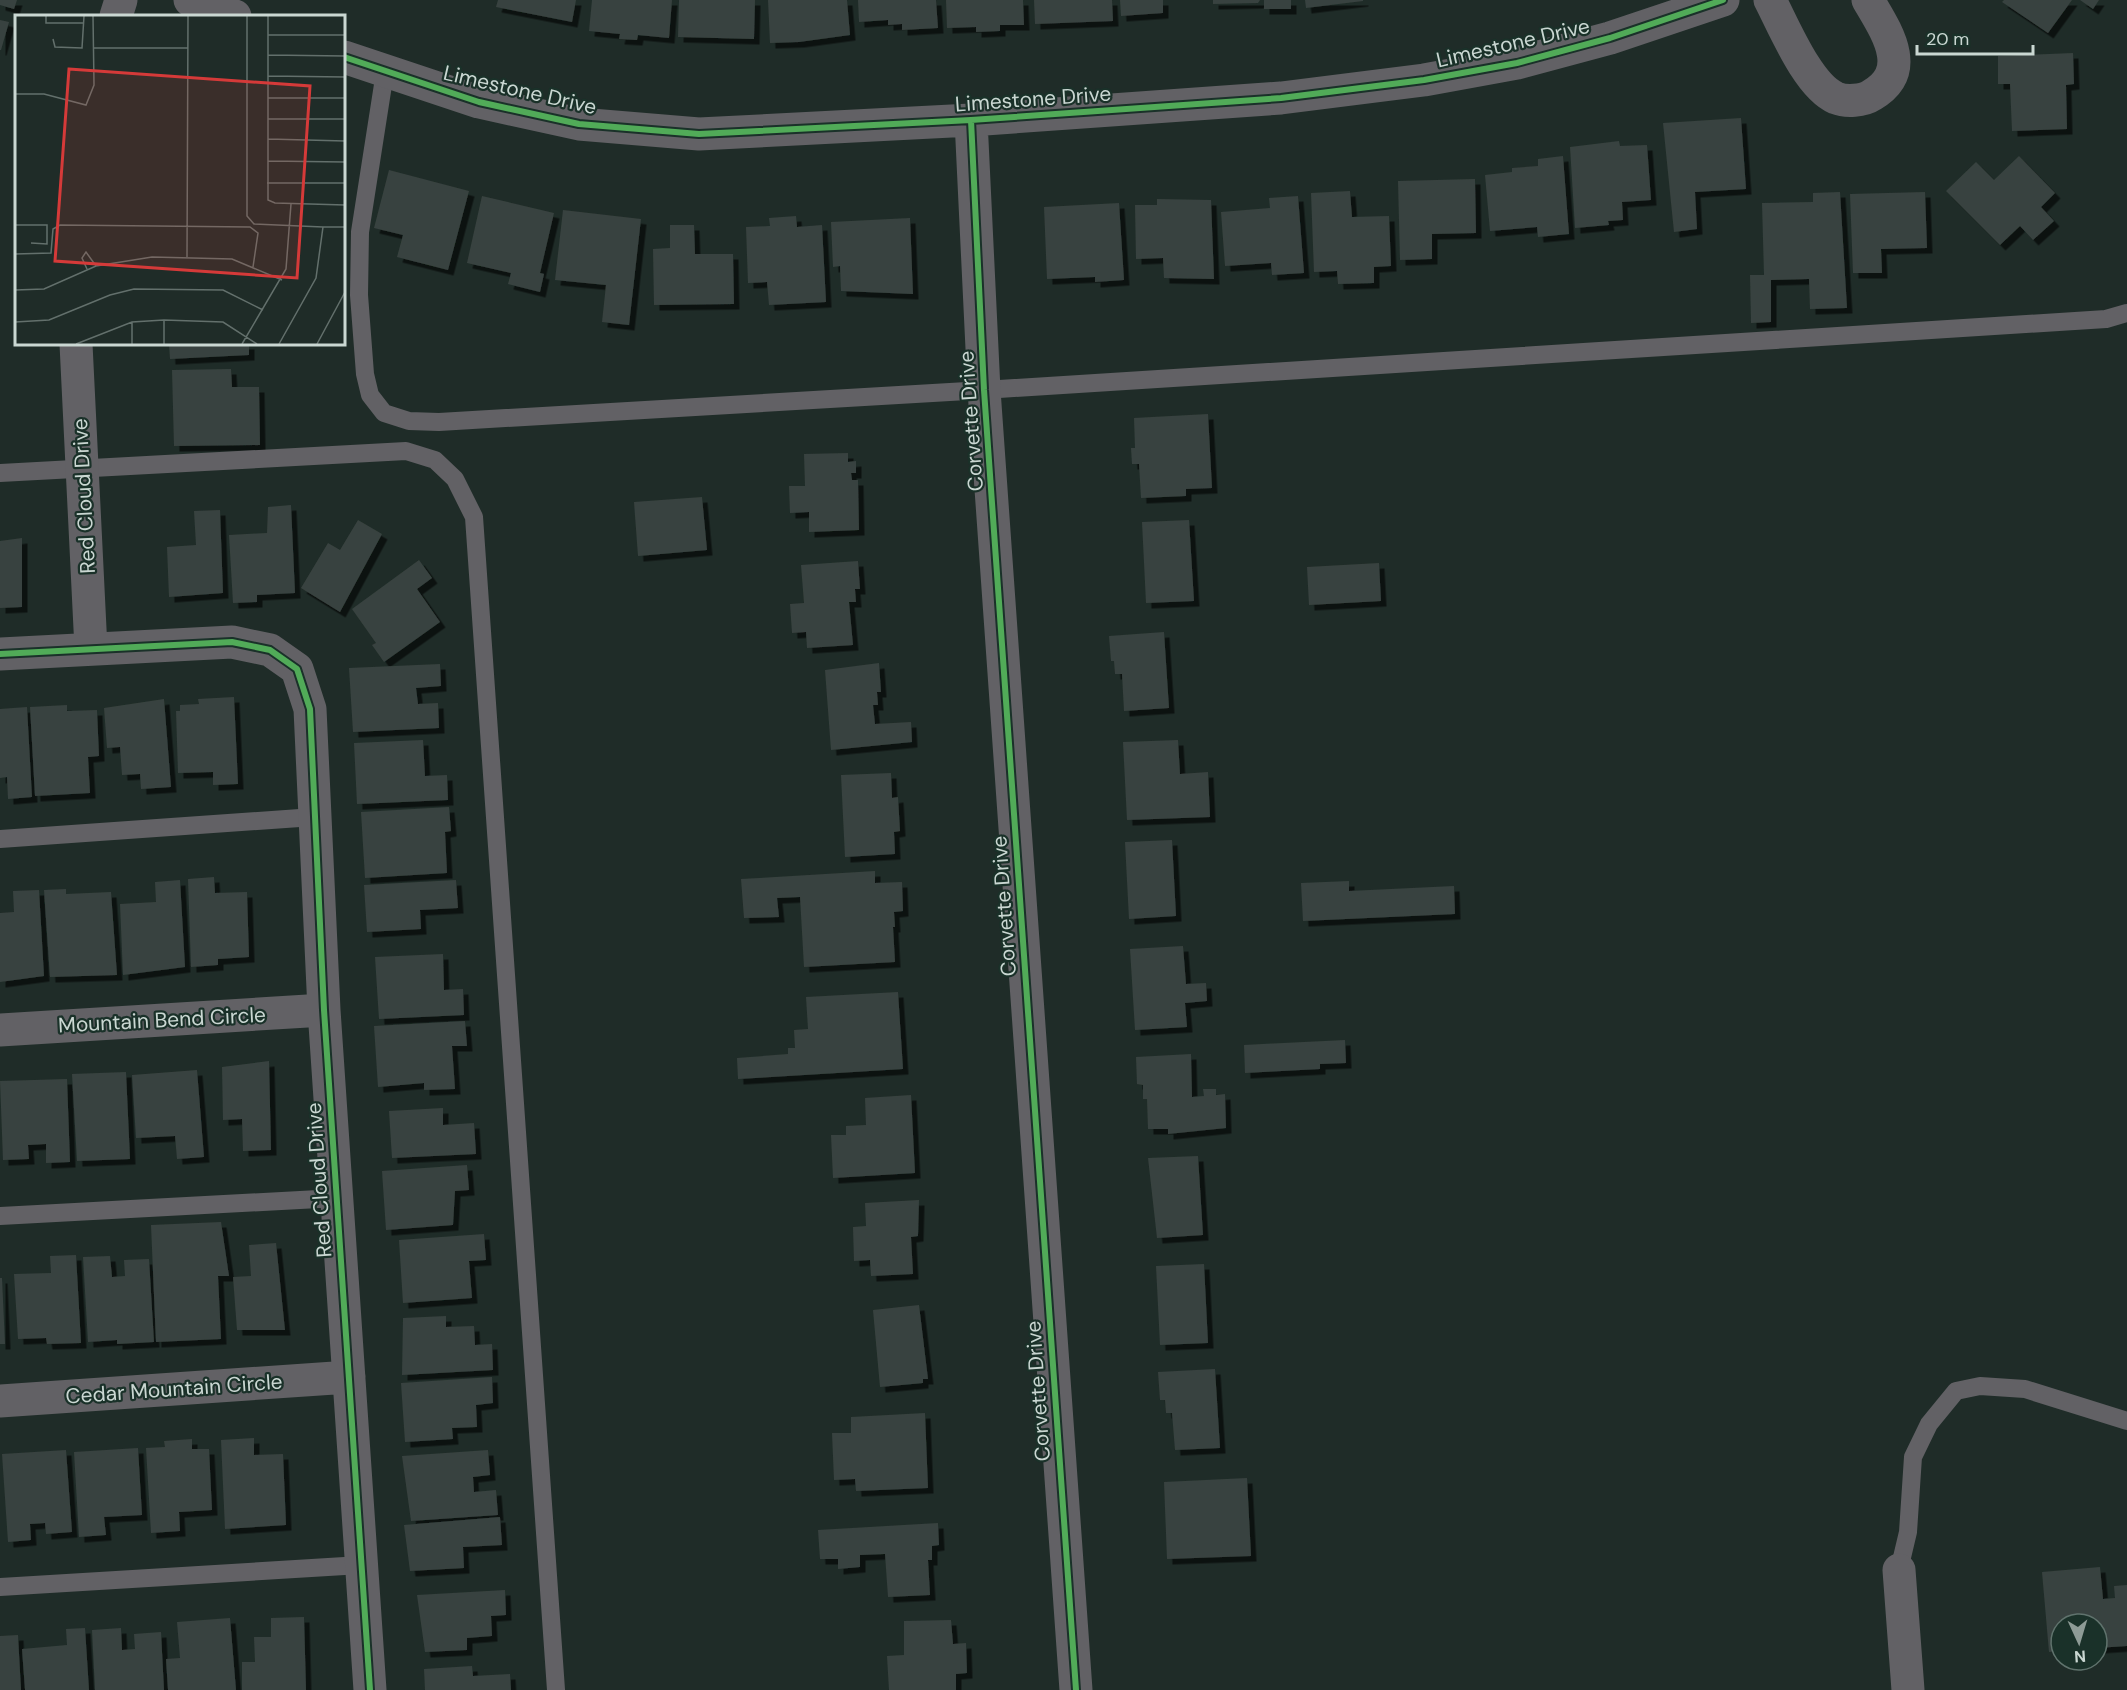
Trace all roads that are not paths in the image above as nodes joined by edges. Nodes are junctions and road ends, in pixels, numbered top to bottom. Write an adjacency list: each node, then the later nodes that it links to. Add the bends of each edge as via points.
1 (121, 0): 6 (street)
2 (190, 0): 7 (street)
3 (1724, 0): 10 (street, Limestone Drive, via 1610,38 1517,63 1424,80 1281,98)
4 (1770, 0): 5 (street, via 1812,79 1836,98 1863,100 1885,87 1893,67 1892,42)
5 (1868, 0)
6 (116, 15)
7 (232, 15)
8 (345, 57): 9 (street, Limestone Drive)
9 (385, 72): 10 (street, Limestone Drive, via 479,102 579,124 699,134); 13 (lane, via 358,265 365,374 370,395 384,413 409,421 439,422)
10 (971, 120): 13 (street, Corvette Drive)
11 (2127, 313): 13 (lane, via 2094,320)
12 (76, 345): 14 (street, Red Cloud Drive)
13 (984, 390): 32 (street, Corvette Drive)
14 (82, 469): 15 (lane); 16 (street, Red Cloud Drive); 31 (lane, via 406,451 435,460 455,479 474,518)
15 (0, 473)
16 (91, 649): 17 (street); 18 (street, Red Cloud Drive, via 232,642 270,650 297,669 310,710)
17 (0, 654)
18 (314, 817): 19 (lane); 20 (street, Red Cloud Drive)
19 (0, 839)
20 (324, 1010): 21 (street, Mountain Bend Circle); 22 (street, Red Cloud Drive)
21 (0, 1030)
22 (337, 1198): 23 (lane); 24 (street, Red Cloud Drive)
23 (0, 1216)
24 (349, 1377): 25 (street, Cedar Mountain Circle); 27 (street, Red Cloud Drive)
25 (0, 1401)
26 (2127, 1420): 28 (lane, via 2025,1389 1980,1386 1956,1391 1929,1424 1914,1457 1908,1532)
27 (361, 1565): 29 (lane); 30 (street, Red Cloud Drive)
28 (1899, 1570): 33 (street)
29 (0, 1587)
30 (370, 1690)
31 (556, 1690)
32 (1076, 1690)
33 (1908, 1690)

